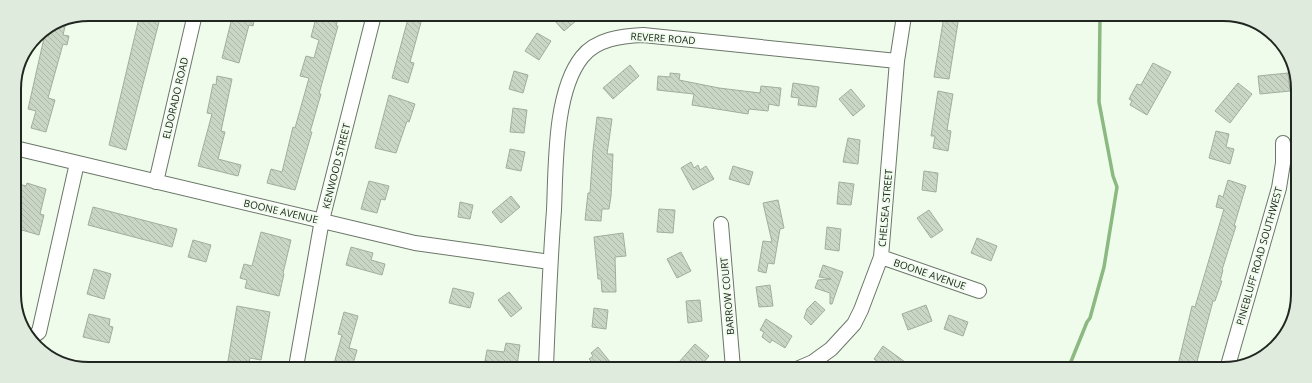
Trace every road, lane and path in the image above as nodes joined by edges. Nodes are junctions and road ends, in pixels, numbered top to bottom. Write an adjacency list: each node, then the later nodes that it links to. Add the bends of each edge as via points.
1 (193, 21): 8 (street, ELDORADO ROAD)
2 (372, 21): 9 (street, KENWOOD STREET)
3 (903, 21): 4 (street, CHELSEA STREET)
4 (897, 61): 11 (street, CHELSEA STREET); 12 (street, REVERE ROAD, via 643,35 626,36 599,43 589,49 576,66 561,109)
5 (1283, 143): 19 (street, PINEBLUFF ROAD SOUTHWEST, via 1279,188)
6 (21, 150): 7 (street, BOONE AVENUE)
7 (77, 163): 8 (street, BOONE AVENUE); 14 (street, via 39,332)
8 (156, 182): 9 (street, BOONE AVENUE)
9 (322, 220): 12 (street, BOONE AVENUE, via 415,243); 15 (street, KENWOOD STREET)
10 (721, 224): 17 (street, BARROW COURT)
11 (881, 257): 13 (street, BOONE AVENUE); 18 (street, CHELSEA STREET, via 854,324 831,349)
12 (550, 262): 16 (street, REVERE ROAD)
13 (979, 292)
14 (35, 335)
15 (297, 362)
16 (546, 362)
17 (732, 362)
18 (813, 362)
19 (1228, 362)

